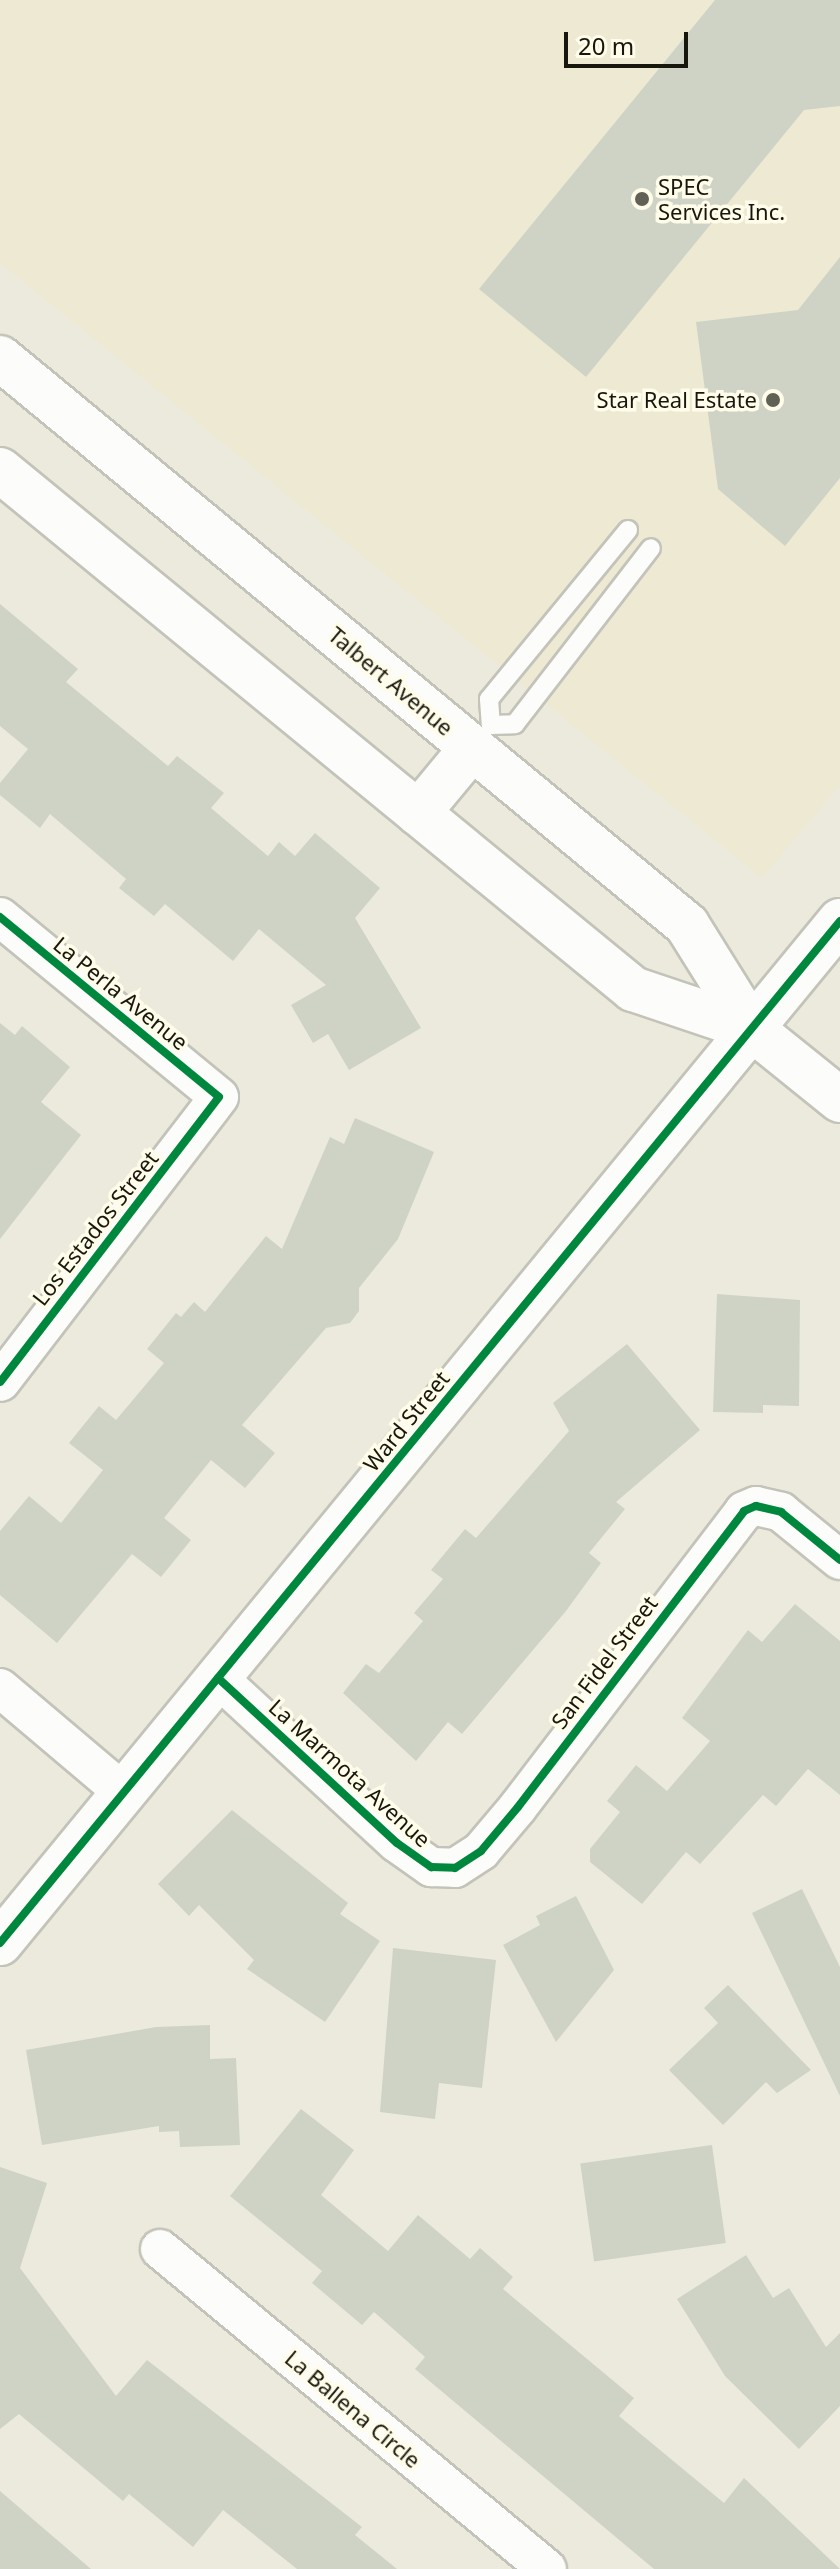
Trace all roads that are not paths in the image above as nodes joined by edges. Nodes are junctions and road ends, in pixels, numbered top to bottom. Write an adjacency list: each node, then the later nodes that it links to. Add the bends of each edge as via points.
1 (0, 358): 5 (main road, Talbert Avenue)
2 (0, 470): 6 (main road, Talbert Avenue)
3 (628, 530): 5 (lane, via 489,699)
4 (651, 548): 5 (lane, via 515,724)
5 (482, 736): 6 (main road); 9 (main road, Talbert Avenue, via 687,925)
6 (418, 813): 9 (main road, Talbert Avenue, via 633,989)
7 (0, 917): 10 (street, La Perla Avenue)
8 (840, 921): 9 (main road, Ward Street)
9 (752, 1029): 11 (main road, Talbert Avenue); 14 (main road, Ward Street)
10 (219, 1097): 12 (street, Los Estados Street)
11 (840, 1100)
12 (0, 1382)
13 (840, 1560): 17 (street, San Fidel Street, via 781,1512 753,1506 731,1524 518,1807)
14 (218, 1678): 16 (main road, Ward Street); 17 (street, La Marmota Avenue, via 421,1862 441,1869)
15 (0, 1688): 16 (street)
16 (123, 1792): 18 (main road, Ward Street)
17 (468, 1863)
18 (0, 1943)
19 (160, 2249): 20 (street, La Ballena Circle)
20 (547, 2569)

